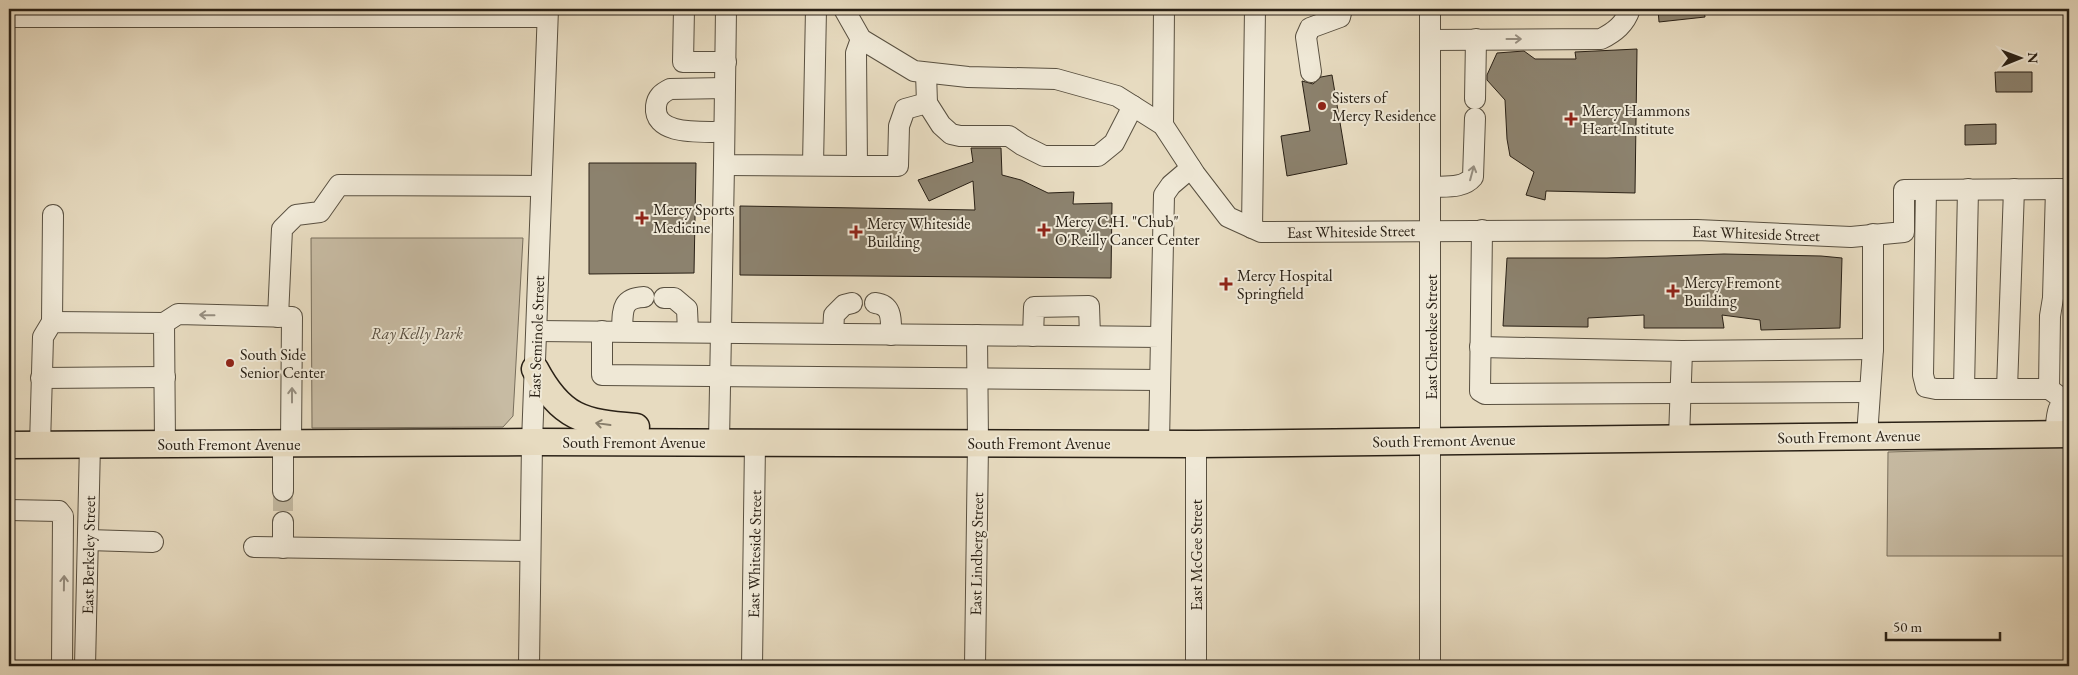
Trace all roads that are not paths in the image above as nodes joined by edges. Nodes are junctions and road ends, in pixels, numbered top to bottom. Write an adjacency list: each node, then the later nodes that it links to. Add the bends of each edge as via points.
1 (684, 9): 16 (street, via 683,62)
2 (726, 9): 16 (street)
3 (816, 9): 9 (street); 25 (street)
4 (1164, 9): 22 (street)
5 (1255, 9): 35 (street)
6 (1342, 9): 17 (street, via 1340,17 1310,28 1306,37)
7 (1430, 9): 15 (street, East Cherokee Street)
8 (1630, 9): 13 (street, one-way to 8, via 1601,39 1614,33)
9 (844, 10): 14 (street)
10 (548, 13): 11 (street); 28 (street, East Seminole Street)
11 (198, 14): 12 (street)
12 (9, 17)
13 (1476, 39): 15 (street); 29 (street, one-way to 13, via 1468,184 1472,177)
14 (861, 40): 18 (street, East Whiteside Street, via 914,71); 26 (street, via 856,53)
15 (1430, 40): 29 (street, East Cherokee Street)
16 (726, 62): 19 (street)
17 (1311, 72)
18 (926, 73): 20 (street); 21 (street, East Whiteside Street, via 1056,79 1117,96)
19 (725, 88): 23 (street); 23 (street, via 670,88 662,92 655,108 658,118 672,129)
20 (927, 103): 21 (street, via 951,134 1009,136 1044,156 1098,156 1114,144); 26 (street, via 905,109 899,126 898,166)
21 (1133, 106): 22 (street, East Whiteside Street)
22 (1163, 125): 27 (street, East Whiteside Street)
23 (724, 132): 24 (street)
24 (724, 165): 25 (street); 53 (street)
25 (814, 166): 26 (street)
26 (856, 166)
27 (1191, 168): 35 (street, East Whiteside Street, via 1228,218); 59 (street, via 1164,195)
28 (541, 186): 46 (street, via 339,185 320,212 296,215 282,229); 49 (street, East Seminole Street)
29 (1431, 187): 36 (street, East Cherokee Street)
30 (1968, 189): 31 (street); 33 (street); 69 (street)
31 (2014, 189): 32 (street); 70 (street)
32 (2063, 189): 41 (street)
33 (1926, 190): 38 (street, via 1904,190); 39 (street)
34 (53, 215): 47 (street)
35 (1252, 228): 36 (street, East Whiteside Street, via 1261,232)
36 (1431, 230): 37 (street, East Whiteside Street); 77 (street, East Cherokee Street)
37 (1482, 230): 40 (street, East Whiteside Street, via 1697,230 1851,237); 60 (street)
38 (1904, 232): 39 (street, East Whiteside Street); 40 (street, East Whiteside Street)
39 (1925, 232): 69 (street, via 1922,375 1926,387)
40 (1873, 234): 61 (street)
41 (2061, 298): 73 (street, via 2050,316)
42 (1072, 300): 45 (street); 45 (street, via 1040,300); 58 (street)
43 (852, 303): 54 (street, via 844,305 834,315)
44 (875, 304): 55 (street, via 888,308)
45 (1034, 306): 57 (street)
46 (278, 317): 48 (street, one-way to 48, via 178,314); 81 (street, one-way to 46, via 292,317)
47 (52, 322): 48 (street); 66 (street, via 43,337)
48 (164, 323): 65 (street)
49 (537, 330): 50 (street); 63 (street, East Seminole Street)
50 (602, 331): 51 (street); 64 (street, via 602,375)
51 (622, 331): 52 (street); 52 (street, via 627,301 654,297 674,298 687,309)
52 (688, 332): 53 (street)
53 (720, 332): 54 (street); 64 (street)
54 (833, 334): 55 (street)
55 (891, 335): 56 (street)
56 (977, 335): 57 (street); 67 (street, East Lindberg Street)
57 (1033, 336): 58 (street)
58 (1090, 336): 59 (street)
59 (1161, 337): 68 (street)
60 (1480, 348): 62 (street); 72 (street, via 1480,391 1485,394)
61 (1873, 350): 62 (street); 71 (street)
62 (1682, 351): 72 (street)
63 (535, 369): 78 (street, East Seminole Street); 79 (main road, one-way to 63, via 694,432 607,425 581,418 558,402)
64 (720, 376): 67 (street); 79 (street)
65 (164, 377): 66 (street); 85 (street)
66 (41, 378): 87 (street)
67 (976, 378): 68 (street); 80 (street, East Lindberg Street)
68 (1160, 380): 83 (street)
69 (1964, 389): 70 (street)
70 (2007, 389): 73 (street)
71 (1869, 392): 72 (street); 75 (street)
72 (1680, 394): 76 (street)
73 (2061, 396): 74 (street, via 2058,409)
74 (2062, 434): 75 (main road, South Fremont Avenue)
75 (1867, 436): 76 (main road, South Fremont Avenue)
76 (1679, 438): 77 (main road, South Fremont Avenue)
77 (1430, 440): 86 (main road, South Fremont Avenue); 106 (street, East Cherokee Street)
78 (532, 442): 79 (main road, South Fremont Avenue); 81 (main road, South Fremont Avenue); 97 (street, East Seminole Street)
79 (719, 442): 82 (main road, South Fremont Avenue)
80 (978, 442): 82 (main road, South Fremont Avenue); 83 (main road, South Fremont Avenue); 104 (street, East Lindberg Street)
81 (287, 443): 85 (main road, South Fremont Avenue); 89 (street)
82 (755, 443): 103 (street, East Whiteside Street)
83 (1159, 443): 86 (main road, South Fremont Avenue)
84 (90, 444): 85 (main road, South Fremont Avenue); 87 (main road, South Fremont Avenue); 93 (street, East Berkeley Street)
85 (166, 444)
86 (1196, 444): 105 (street, East McGee Street)
87 (40, 445): 88 (main road, South Fremont Avenue)
88 (9, 446)
89 (283, 491)
90 (9, 510): 96 (street, via 59,511 63,516)
91 (283, 522): 95 (street)
92 (153, 542): 93 (street)
93 (88, 545): 96 (street); 99 (street, East Berkeley Street)
94 (254, 547): 95 (street)
95 (283, 548): 97 (street)
96 (64, 551): 98 (street, one-way to 96)
97 (530, 551): 102 (street, East Seminole Street)
98 (63, 614): 99 (street); 100 (street)
99 (87, 614): 101 (street, East Berkeley Street)
100 (62, 666)
101 (85, 666)
102 (528, 666)
103 (752, 666)
104 (975, 666)
105 (1196, 666)
106 (1430, 666)

